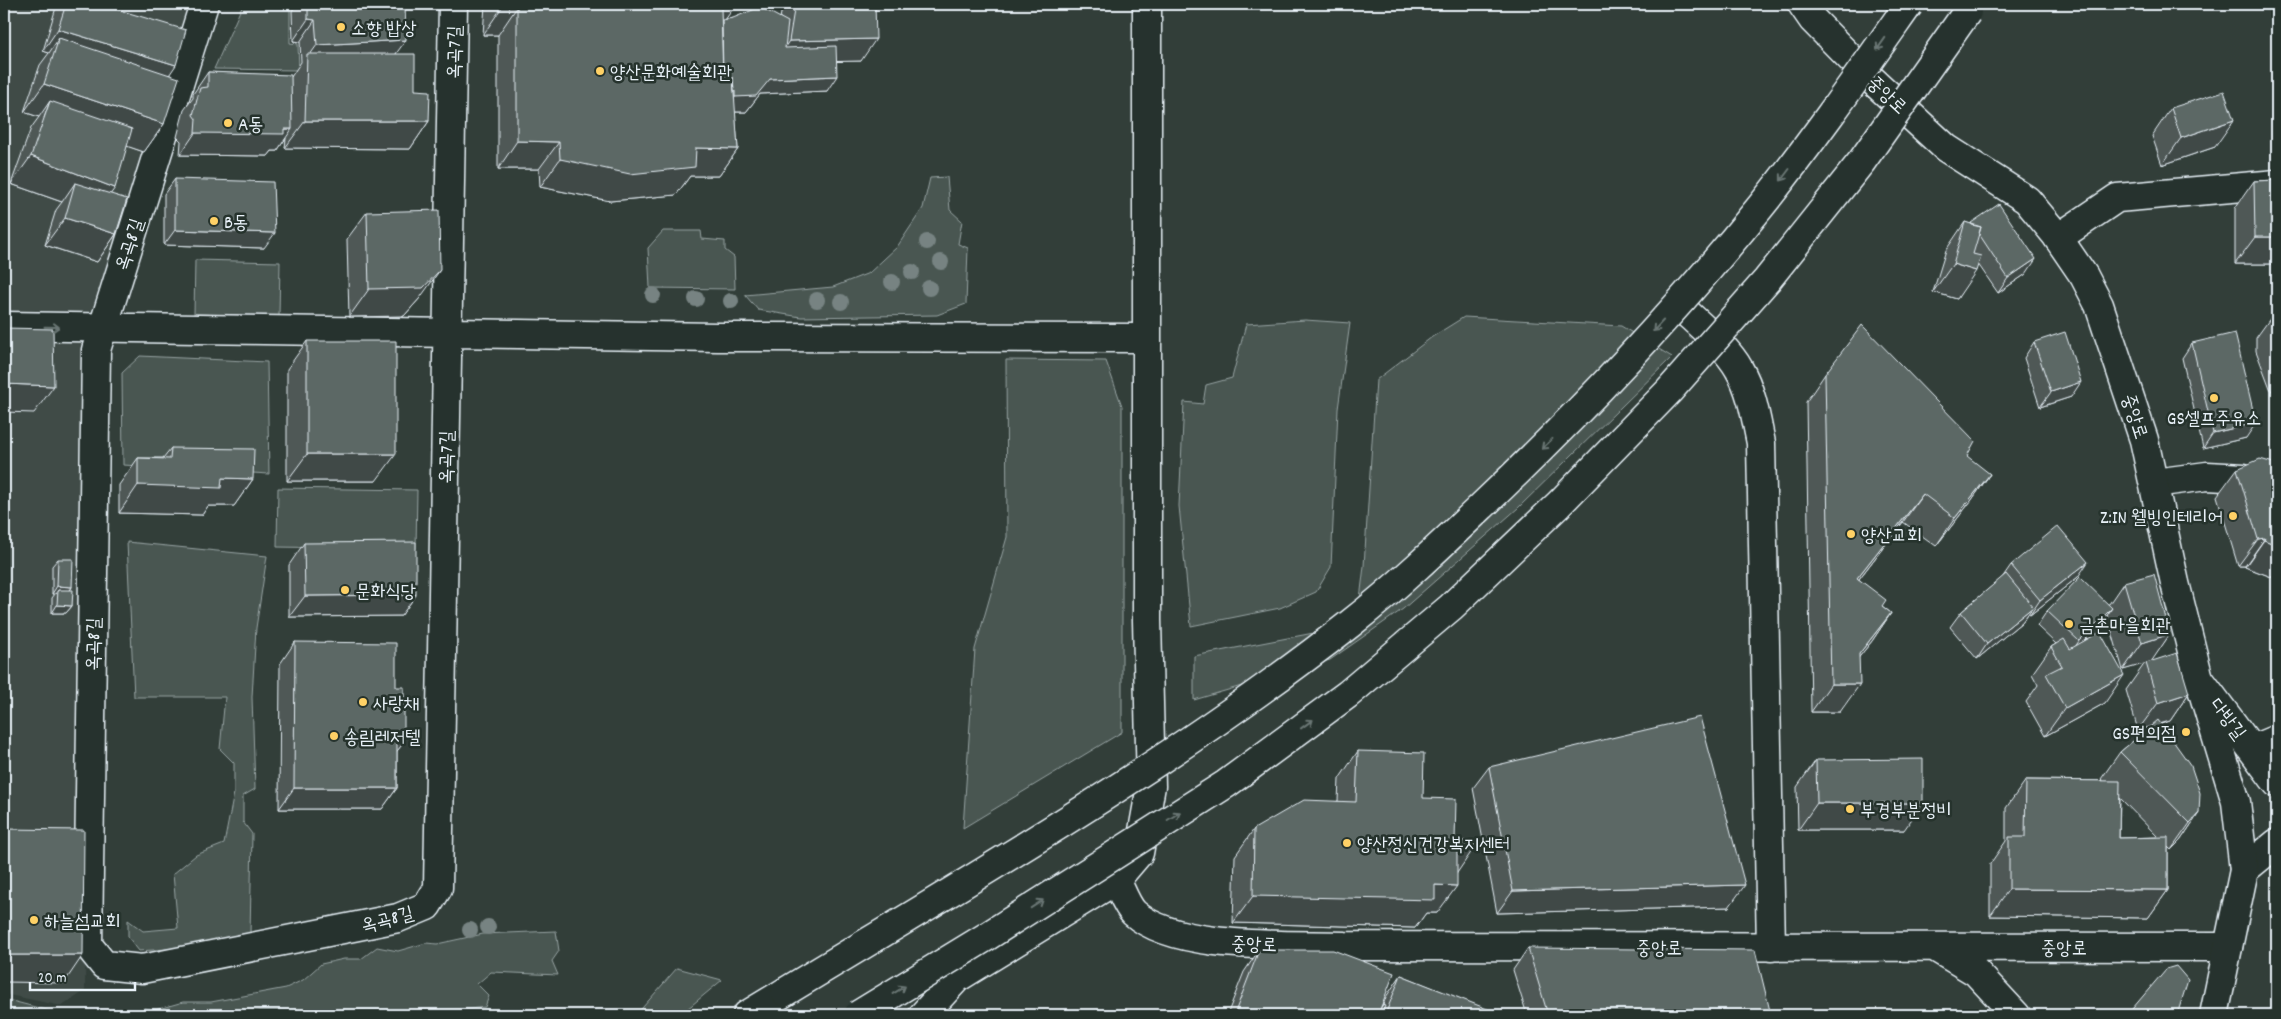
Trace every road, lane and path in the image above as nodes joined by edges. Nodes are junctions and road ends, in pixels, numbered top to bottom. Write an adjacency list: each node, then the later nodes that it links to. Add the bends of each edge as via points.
1 (204, 4): 11 (main road, 옥곡8길)
2 (454, 4): 12 (main road, 옥곡7길)
3 (1147, 4): 13 (main road)
4 (1802, 4): 8 (main road, 중앙로, via 1813,20 1870,78 1939,141 2027,200)
5 (1909, 4): 27 (main road, one-way to 27, bridge, via 1761,206 1668,316 1559,433 1451,535 1353,621 1220,721 1076,816)
6 (1970, 8): 28 (main road, one-way to 6, bridge, via 1226,784 1348,694 1451,607 1558,505 1669,391 1767,280 1862,161)
7 (2277, 184): 8 (main road, via 2117,198)
8 (2058, 238): 14 (main road, 중앙로, via 2099,305 2144,440)
9 (1686, 313): 24 (main road, via 1739,368 1753,405 1761,443)
10 (4, 326): 11 (main road, one-way to 11)
11 (102, 328): 12 (main road); 23 (main road, 옥곡8길, via 96,350 88,945 104,965 142,969 398,918)
12 (447, 333): 13 (main road); 23 (main road, 옥곡7길, via 438,888)
13 (1146, 338): 22 (main road, via 1146,611 1151,786 1139,853)
14 (2154, 482): 15 (main road, via 2207,476 2244,478); 16 (main road, 중앙로)
15 (2277, 488)
16 (2199, 678): 18 (main road, 다방길); 21 (main road, 중앙로, via 2236,802)
17 (2277, 739): 18 (main road)
18 (2253, 749): 19 (main road, 다방길)
19 (2277, 783)
20 (2277, 843): 21 (main road)
21 (2244, 870): 26 (main road, 중앙로)
22 (1116, 880): 24 (main road, 중앙로, via 1134,912 1163,929 1203,941 1345,946); 29 (main road, via 957,978)
23 (426, 906)
24 (1771, 947): 25 (main road, 중앙로)
25 (1935, 947): 26 (main road, 중앙로); 30 (main road, via 1976,972)
26 (2228, 947): 31 (main road, 중앙로)
27 (747, 1015)
28 (858, 1015)
29 (924, 1015)
30 (2016, 1015)
31 (2214, 1015)

